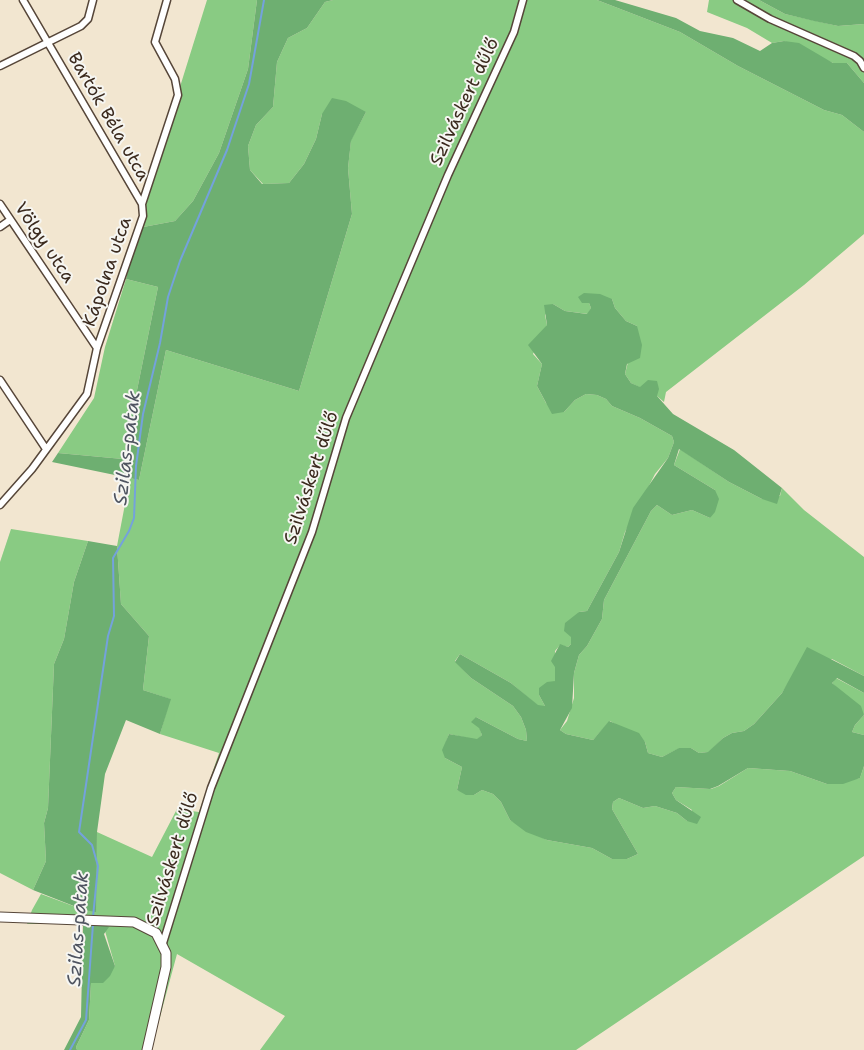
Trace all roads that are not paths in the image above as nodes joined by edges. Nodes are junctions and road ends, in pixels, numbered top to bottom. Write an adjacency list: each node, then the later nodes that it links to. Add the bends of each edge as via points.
1 (23, 0): 6 (street, Bartók Béla utca)
2 (93, 0): 6 (street, via 85,22)
3 (167, 0): 10 (street, Kápolna utca, via 155,42 175,79 178,95)
4 (523, 0): 18 (street, Szilváskert dűlő, via 514,32 448,175 349,412 312,532 210,788)
5 (736, 0): 8 (street, via 770,20 854,56)
6 (48, 44): 7 (street); 10 (street, Bartók Béla utca)
7 (0, 66)
8 (864, 68)
9 (0, 204): 11 (street, Völgy utca)
10 (142, 204): 13 (street, Kápolna utca, via 143,216)
11 (10, 220): 12 (street); 13 (street, Völgy utca)
12 (0, 227)
13 (97, 348): 15 (street, Kápolna utca, via 87,394)
14 (0, 380): 15 (street)
15 (46, 449): 16 (street, Kápolna utca)
16 (0, 505)
17 (0, 917): 18 (main road, via 142,924 156,933)
18 (163, 943): 19 (main road, via 166,967)
19 (147, 1050)

